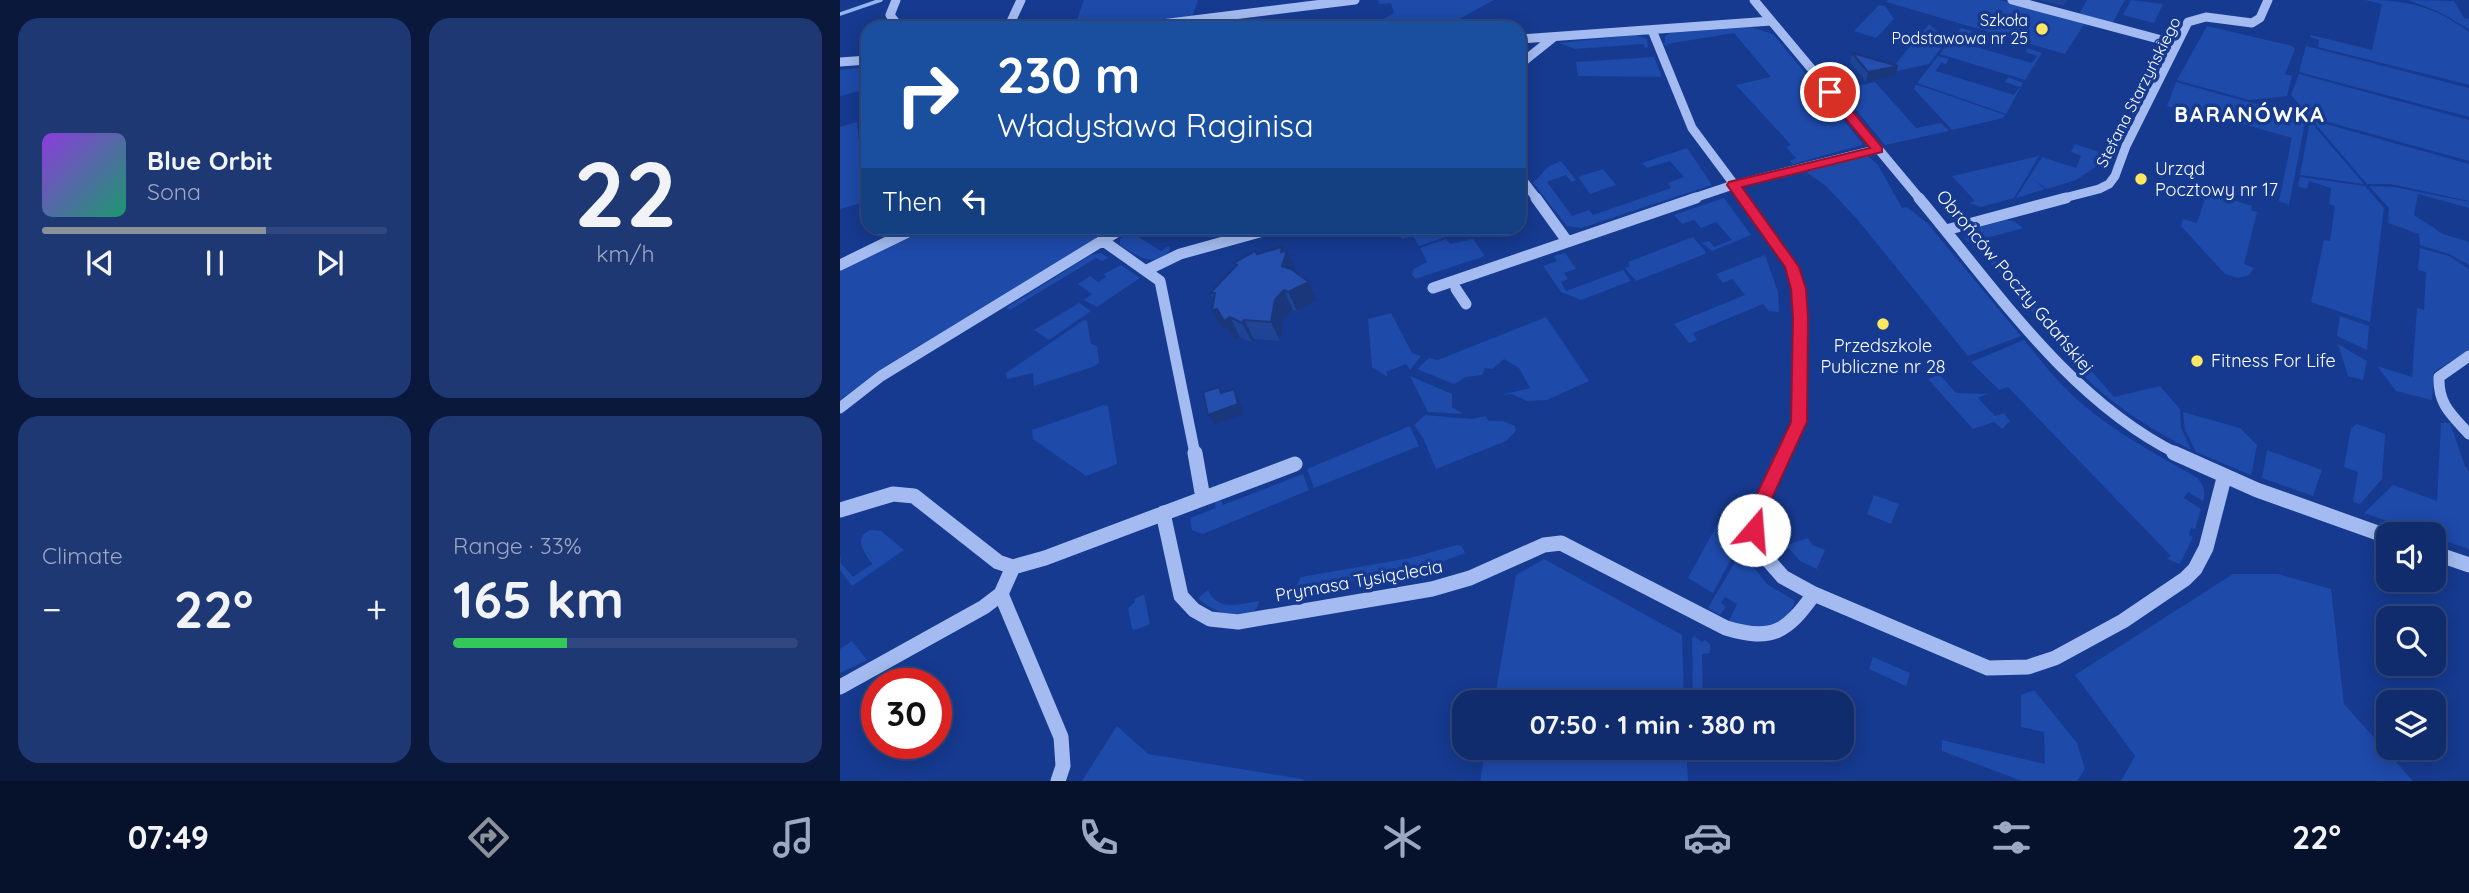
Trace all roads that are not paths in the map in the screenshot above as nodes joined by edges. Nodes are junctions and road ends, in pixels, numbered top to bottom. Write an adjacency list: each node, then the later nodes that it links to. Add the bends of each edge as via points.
1 (896, 0): 7 (street, via 890,15)
2 (1021, 0): 8 (street)
3 (1355, 0): 9 (street)
4 (1754, 0): 10 (street, Obrońców Poczty Gdańskiej)
5 (2012, 0): 14 (street)
6 (2268, 0): 14 (street, Stefana Starzyńskiego, via 2261,18 2252,23 2203,16 2192,19)
7 (895, 21)
8 (1011, 21)
9 (1211, 21)
10 (1771, 21): 11 (street); 18 (street, Obrońców Poczty Gdańskiej)
11 (1652, 30): 12 (street); 20 (street, via 1692,128)
12 (1554, 37): 13 (street); 15 (street)
13 (1526, 39)
14 (2177, 44): 21 (street, Stefana Starzyńskiego, via 2109,184)
15 (1526, 59)
16 (861, 60): 17 (street)
17 (840, 62)
18 (1878, 149): 20 (street); 21 (street, Obrońców Poczty Gdańskiej)
19 (1526, 185): 26 (street)
20 (1733, 185): 26 (street); 45 (street, via 1791,267 1799,289 1801,318 1799,422 1758,511 1754,530 1762,553 1783,577)
21 (1945, 230): 36 (street, Obrońców Poczty Gdańskiej, via 2077,385 2140,434)
22 (902, 235): 27 (street)
23 (1111, 235): 25 (street)
24 (1249, 235): 28 (street, via 1180,254)
25 (1102, 240): 28 (street); 33 (street, via 881,376)
26 (1567, 241): 29 (street)
27 (840, 265)
28 (1147, 270): 37 (street, via 1163,290)
29 (1433, 288)
30 (1456, 289): 31 (street)
31 (1466, 304)
32 (2469, 356): 34 (street, via 2439,377 2438,395)
33 (840, 408)
34 (2469, 434)
35 (1295, 464): 37 (street)
36 (2224, 478): 40 (street, Obrońców Poczty Gdańskiej); 45 (street, via 2209,541 2189,577 2152,603 2039,665 1988,668)
37 (1203, 498): 39 (street)
38 (840, 510): 43 (street, via 893,494 914,495 998,562)
39 (1163, 513): 43 (street); 46 (street, Prymasa Tysiąclecia, via 1181,596 1210,619 1238,622 1432,589 1544,545 1561,543)
40 (2376, 532)
41 (2446, 557): 42 (street)
42 (2469, 565)
43 (1013, 567): 44 (street)
44 (1001, 594): 47 (street); 48 (street, via 1062,737 1063,766)
45 (1814, 594): 46 (street, via 1788,628 1771,635)
46 (1735, 631)
47 (840, 687)
48 (1058, 781)

